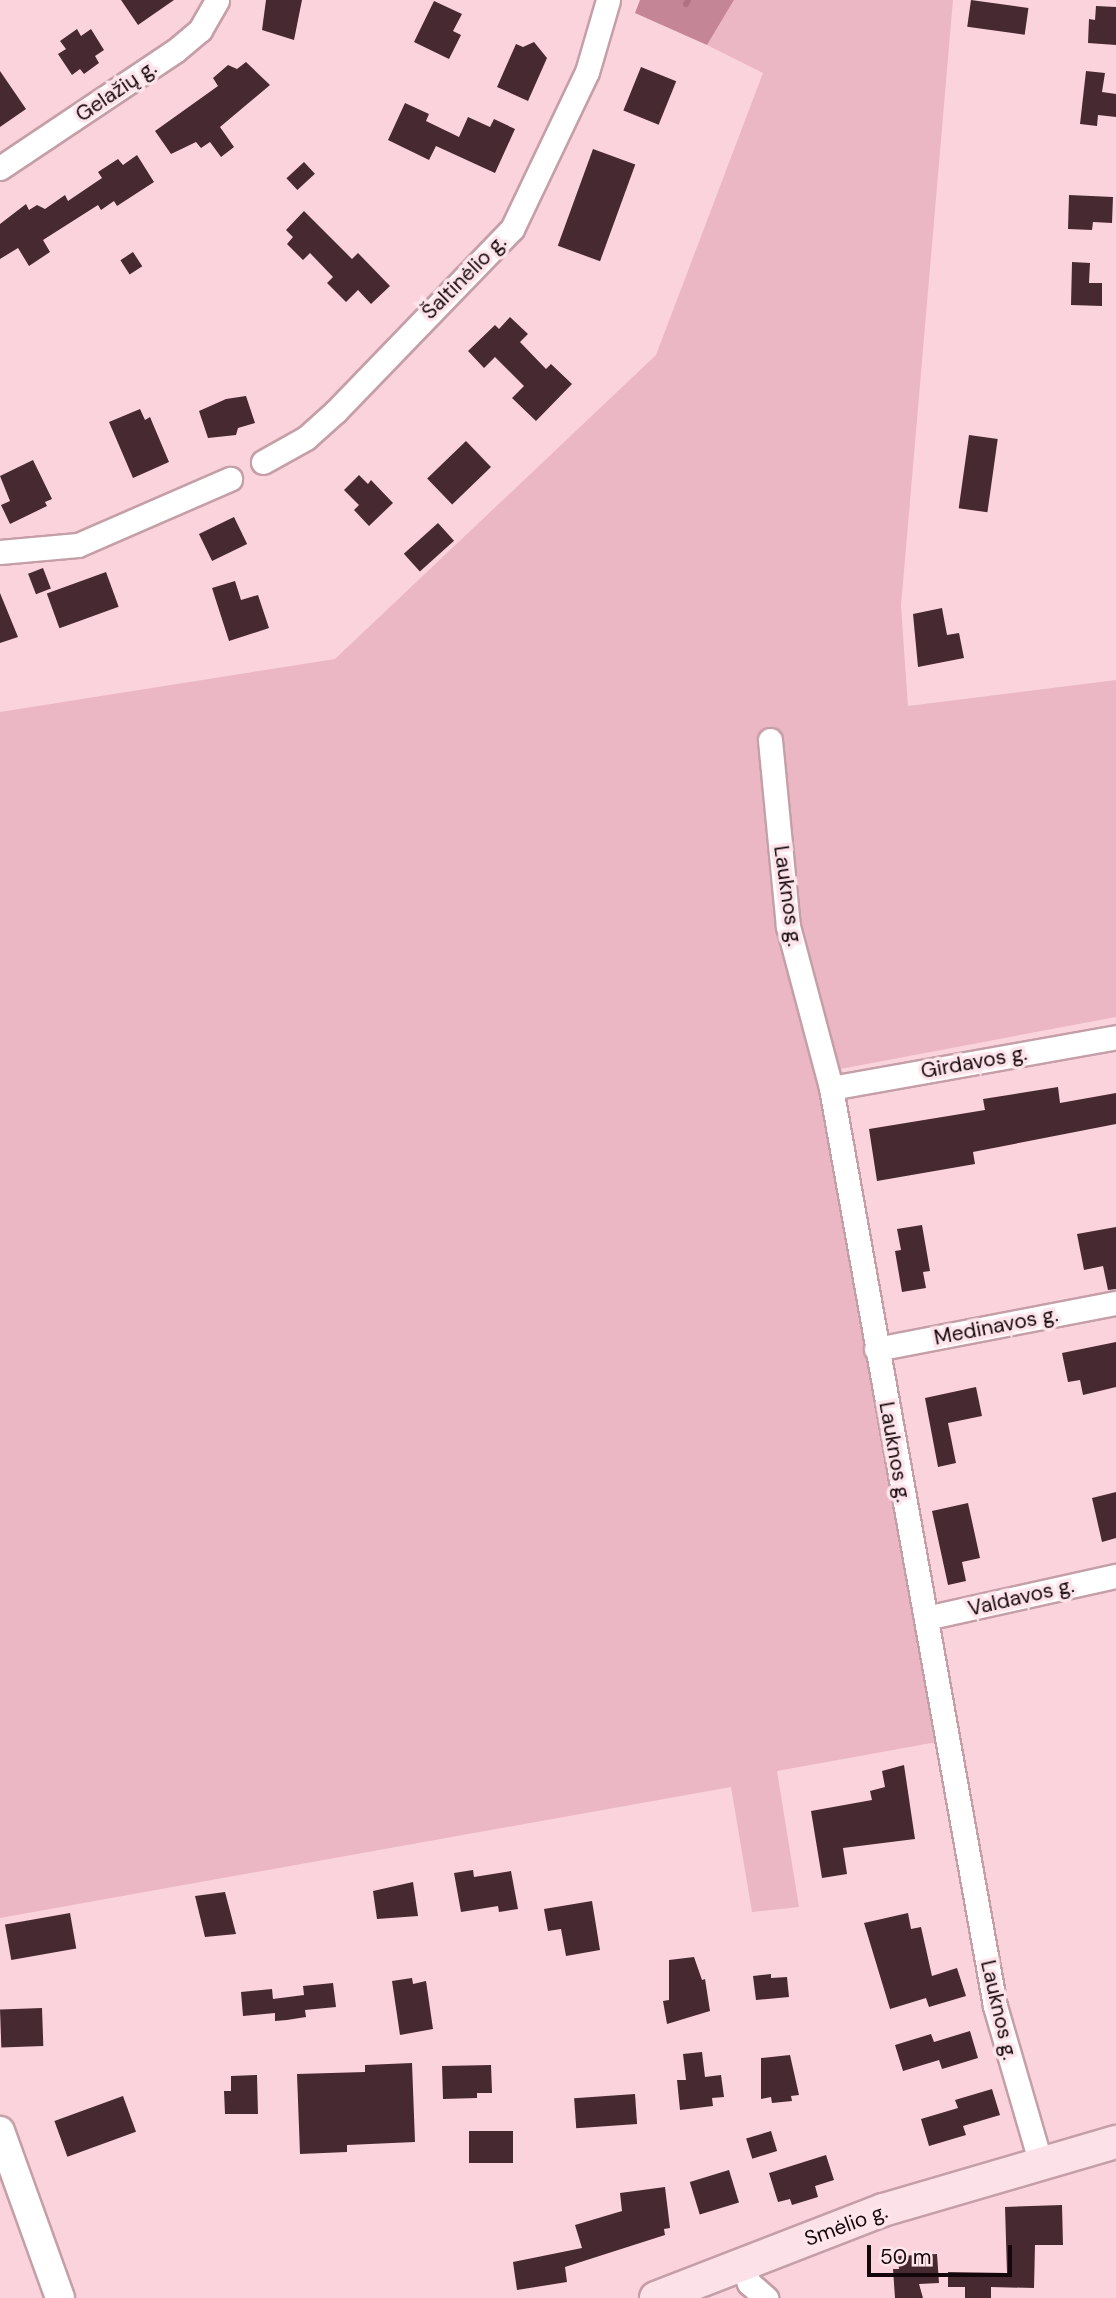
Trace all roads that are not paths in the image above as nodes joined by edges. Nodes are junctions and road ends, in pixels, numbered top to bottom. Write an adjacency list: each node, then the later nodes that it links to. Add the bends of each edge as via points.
1 (216, 0): 3 (street, Gelažių g., via 200,30 175,51)
2 (608, 0): 4 (street, Šaltinėlio g., via 587,72 512,229 336,411 306,438)
3 (0, 168)
4 (263, 462)
5 (230, 479): 6 (street, via 78,545)
6 (0, 552)
7 (770, 740): 9 (street, Lauknos g., via 788,926)
8 (1116, 1037): 9 (street, Girdavos g.)
9 (831, 1088): 11 (street, Lauknos g.)
10 (1116, 1303): 11 (street, Medinavos g.)
11 (876, 1349): 13 (street, Lauknos g.)
12 (1116, 1576): 13 (street, Valdavos g.)
13 (926, 1618): 16 (street, Lauknos g., via 995,2006)
14 (0, 2131): 18 (street)
15 (1116, 2142): 16 (main road, Smėlio g.)
16 (1040, 2161): 17 (main road, Smėlio g., via 883,2210)
17 (741, 2264): 19 (main road, Smėlio g.); 20 (street, via 749,2283)
18 (60, 2298)
19 (656, 2298)
20 (766, 2298)

